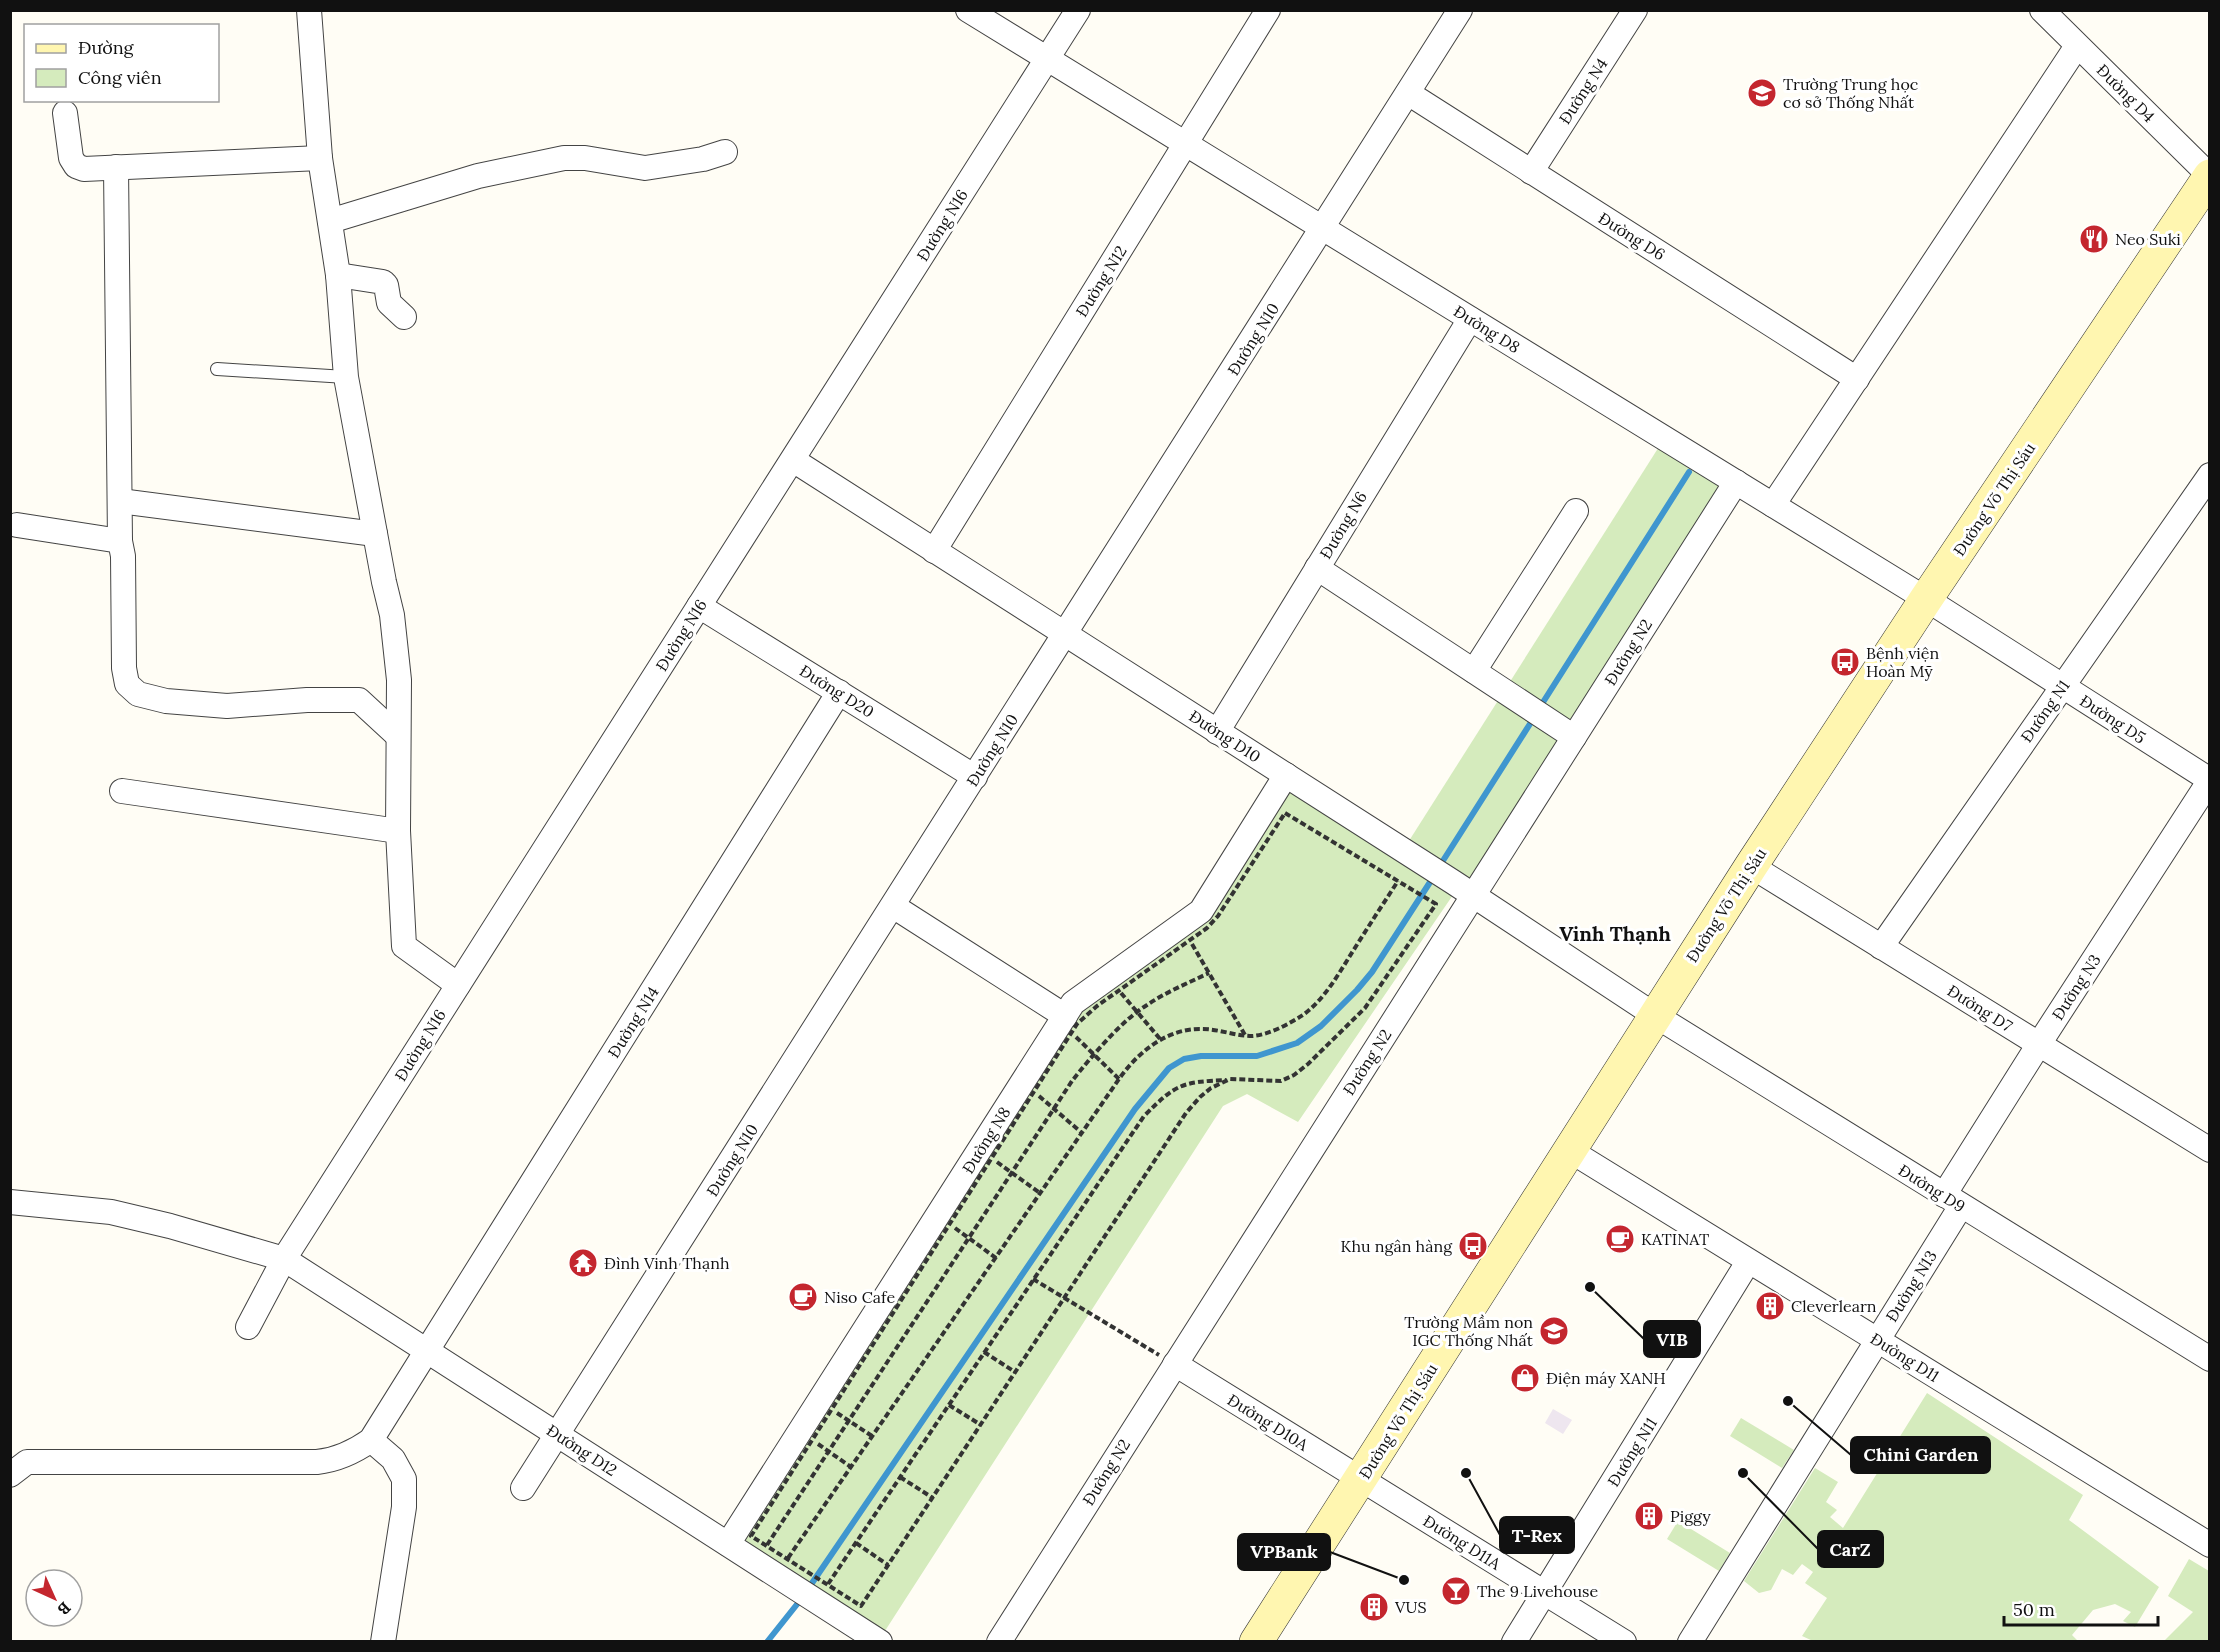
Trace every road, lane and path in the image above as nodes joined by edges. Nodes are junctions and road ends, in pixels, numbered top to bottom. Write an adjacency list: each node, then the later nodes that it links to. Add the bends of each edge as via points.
1 (309, 10): 14 (street)
2 (968, 10): 9 (street)
3 (1078, 10): 9 (street, Đường N16)
4 (1268, 10): 12 (street, Đường N12)
5 (1460, 10): 10 (street, Đường N10)
6 (1635, 10): 16 (street, Đường N4)
7 (2042, 10): 8 (street, Đường D4)
8 (2078, 46): 17 (street, Đường D4); 25 (street)
9 (1048, 59): 12 (street, Đường D8); 26 (street, Đường N16)
10 (1408, 93): 16 (street, Đường D6); 19 (street, Đường N10)
11 (65, 113): 15 (street, via 71,158 76,166)
12 (1186, 144): 19 (street, Đường D8); 35 (street, Đường N12)
13 (725, 152): 18 (street, via 645,168 564,158 478,176)
14 (320, 158): 15 (street); 18 (street)
15 (116, 166): 29 (street)
16 (1531, 172): 25 (street, Đường D6)
17 (2210, 176): 37 (main road, Đường Võ Thị Sáu)
18 (330, 221): 20 (street)
19 (1323, 228): 22 (street, Đường D8); 39 (street, Đường N10)
20 (338, 275): 21 (street, via 383,282 389,303); 24 (street)
21 (404, 317)
22 (1470, 318): 28 (street, Đường D8); 36 (street, Đường N6)
23 (216, 369): 24 (lane)
24 (346, 377): 33 (street)
25 (1857, 379): 30 (street)
26 (792, 460): 35 (street, Đường D10); 38 (street, Đường N16)
27 (2210, 475): 41 (street, Đường N1)
28 (1736, 482): 30 (street, Đường D8); 45 (street, Đường N2)
29 (120, 501): 33 (street); 34 (street)
30 (1773, 505): 37 (street, Đường D8)
31 (1576, 511): 40 (street)
32 (17, 525): 34 (street)
33 (375, 534): 44 (street, via 392,615 399,680)
34 (120, 541): 44 (street, via 124,668 128,684 138,694 166,701 227,706 358,700)
35 (934, 551): 39 (street, Đường D10)
36 (1317, 568): 40 (street); 43 (street, Đường N6)
37 (1926, 599): 41 (street, Đường D5); 51 (main road, Đường Võ Thị Sáu)
38 (699, 606): 42 (street, Đường D20); 58 (street, Đường N16)
39 (1065, 634): 43 (street, Đường D10); 47 (street, Đường N10)
40 (1474, 671): 45 (street)
41 (2062, 686): 48 (street, Đường D5); 56 (street, Đường N1)
42 (839, 692): 47 (street, Đường D20); 88 (street, Đường N14)
43 (1217, 732): 46 (street, Đường D10)
44 (398, 736): 50 (street)
45 (1574, 737): 53 (street, Đường N2)
46 (1286, 775): 53 (street, Đường D10); 62 (street, Đường N8, via 1201,911 1073,1003)
47 (975, 777): 54 (street, Đường N10)
48 (2210, 780): 65 (street, Đường N3)
49 (122, 790): 50 (street)
50 (398, 831): 58 (street, via 404,946)
51 (1751, 866): 56 (street, Đường D7); 61 (main road, Đường Võ Thị Sáu)
52 (1398, 881): 55 (path, via 1285,813 1218,916); 63 (path, via 1329,989 1304,1014 1285,1025 1267,1033); 68 (path, via 1436,904 1365,1008 1294,1075 1281,1081)
53 (1473, 896): 61 (street, Đường D10); 91 (street, Đường N2)
54 (893, 906): 62 (street); 97 (street, Đường N10)
55 (1190, 940): 57 (path); 59 (path)
56 (1881, 946): 65 (street, Đường D7)
57 (1209, 973): 60 (path); 63 (path)
58 (458, 985): 82 (street, Đường N16)
59 (1119, 990): 60 (path); 62 (path)
60 (1137, 1012): 64 (path); 66 (path)
61 (1656, 1016): 72 (main road, Đường Võ Thị Sáu); 77 (street, Đường D9)
62 (1068, 1024): 66 (path); 69 (path); 110 (street, Đường N8)
63 (1245, 1035): 64 (path, via 1201,1029)
64 (1161, 1040): 67 (path, via 1136,1057)
65 (2038, 1044): 73 (street, Đường D7); 77 (street, Đường N3)
66 (1094, 1054): 67 (path); 70 (path)
67 (1119, 1078): 71 (path)
68 (1230, 1079): 84 (path, via 1182,1084 1144,1116); 85 (path, via 1205,1092 1186,1113)
69 (1034, 1092): 70 (path); 74 (path)
70 (1053, 1108): 71 (path); 75 (path)
71 (1082, 1132): 76 (path)
72 (1569, 1150): 83 (street, Đường D11); 105 (main road, Đường Võ Thị Sáu)
73 (2210, 1150)
74 (992, 1158): 75 (path); 79 (path)
75 (1011, 1172): 76 (path); 80 (path)
76 (1040, 1193): 81 (path)
77 (1953, 1200): 87 (street, Đường N13); 90 (street, Đường D9)
78 (10, 1202): 82 (street, Đường D12, via 111,1212)
79 (950, 1224): 80 (path); 94 (path)
80 (968, 1238): 81 (path); 95 (path)
81 (996, 1258): 98 (path)
82 (284, 1259): 86 (street, Đường N16); 88 (street, Đường D12)
83 (1748, 1262): 87 (street, Đường D11); 116 (street, Đường N11)
84 (1034, 1279): 85 (path); 89 (path)
85 (1064, 1298): 91 (path); 92 (path)
86 (248, 1327)
87 (1877, 1340): 111 (street, Đường D11); 124 (street, Đường N13)
88 (427, 1351): 97 (street, Đường D12); 99 (street, Đường N14)
89 (984, 1352): 92 (path); 93 (path)
90 (2210, 1359)
91 (1174, 1364): 105 (street, Đường D10A); 120 (street, Đường N2)
92 (1015, 1372): 96 (path)
93 (949, 1405): 96 (path); 104 (path)
94 (831, 1409): 95 (path); 100 (path)
95 (849, 1421): 98 (path); 101 (path)
96 (981, 1425): 107 (path)
97 (557, 1435): 106 (street, Đường N10); 110 (street, Đường D12)
98 (872, 1436): 102 (path)
99 (371, 1440): 103 (street, via 342,1457 316,1462 27,1462); 118 (street, via 393,1459 404,1479 404,1507)
100 (812, 1440): 101 (path); 108 (path)
101 (829, 1452): 102 (path); 112 (path)
102 (851, 1467): 114 (path)
103 (10, 1475)
104 (900, 1477): 107 (path); 109 (path)
105 (1360, 1480): 116 (street, Đường D11A); 121 (main road, Đường Võ Thị Sáu)
106 (523, 1488)
107 (933, 1498): 113 (path)
108 (751, 1536)
109 (856, 1543): 113 (path); 115 (path)
110 (728, 1544): 114 (street, Đường D12)
111 (2210, 1545)
112 (767, 1546)
113 (888, 1565): 117 (path)
114 (782, 1567): 115 (street, Đường D12)
115 (821, 1593): 119 (street, Đường D12)
116 (1545, 1593): 122 (street, Đường N11); 123 (street, Đường D11A)
117 (861, 1606)
118 (383, 1641)
119 (880, 1641)
120 (999, 1641)
121 (1256, 1641)
122 (1514, 1641)
123 (1624, 1641)
124 (1690, 1641)

